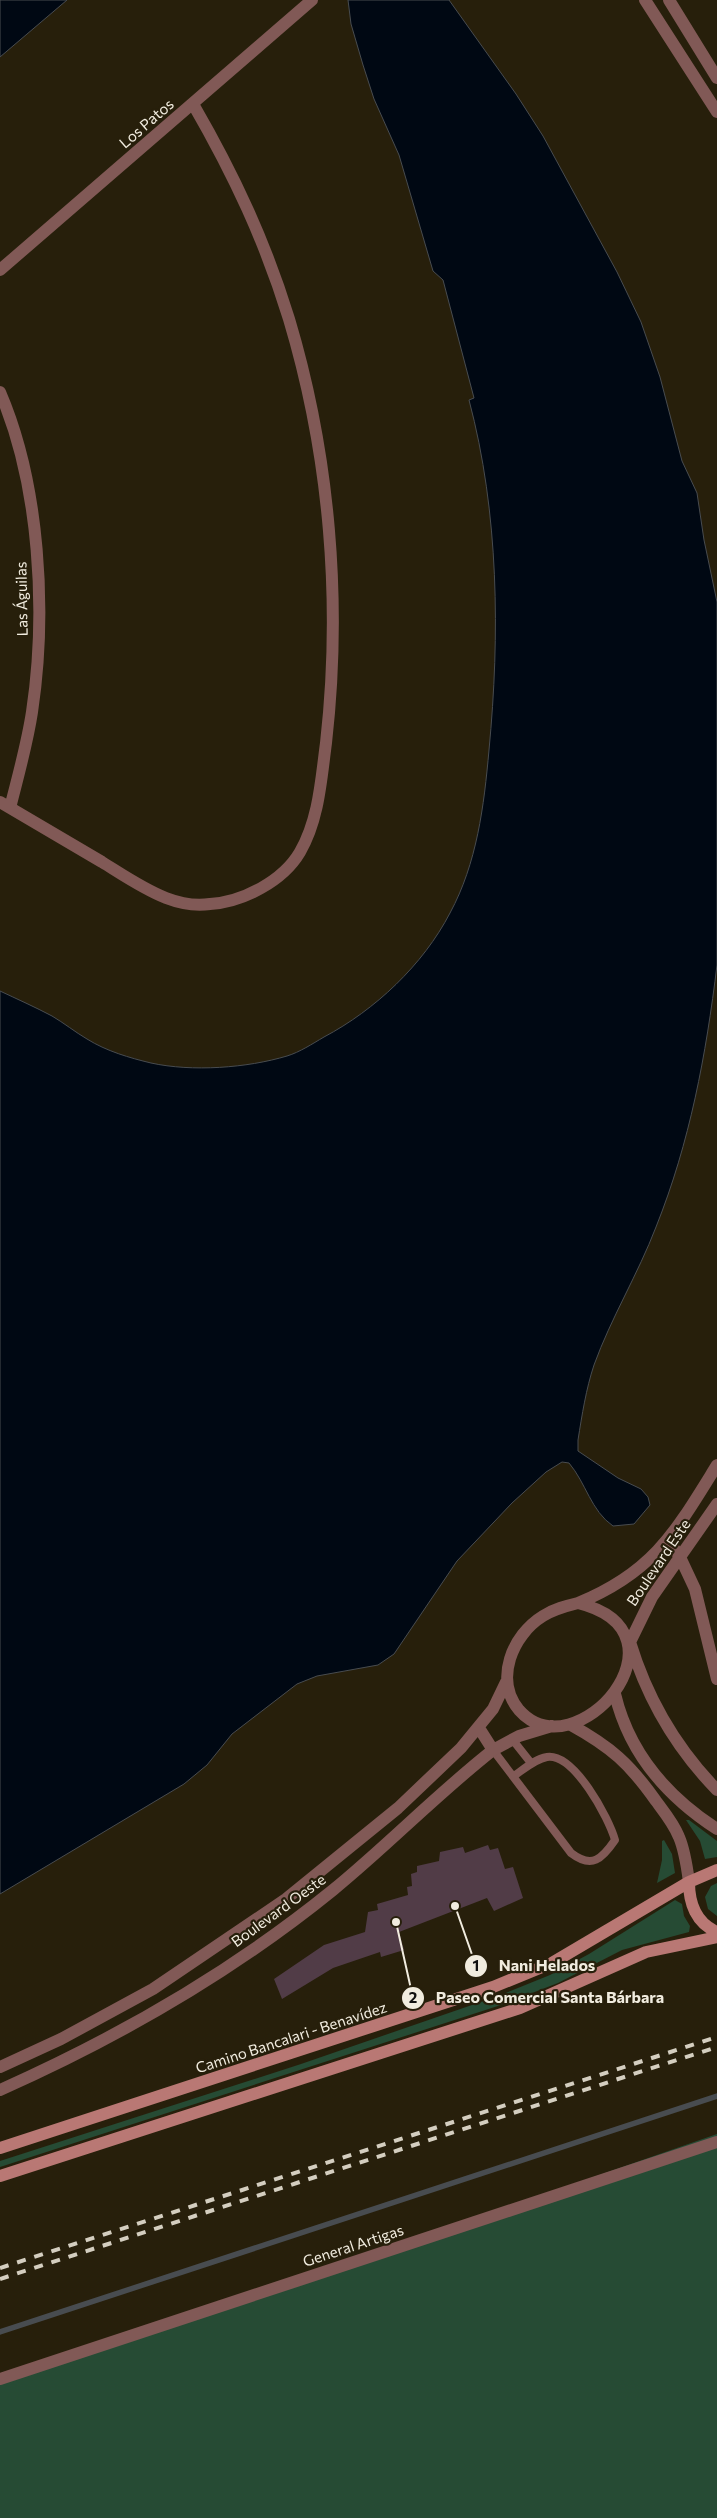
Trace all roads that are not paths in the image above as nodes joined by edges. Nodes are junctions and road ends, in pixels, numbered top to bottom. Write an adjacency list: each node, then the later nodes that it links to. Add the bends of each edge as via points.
1 (312, 0): 5 (street, Los Patos)
2 (645, 0): 6 (street)
3 (669, 0): 4 (street)
4 (717, 78)
5 (193, 104): 7 (street, Los Patos); 9 (street, via 248,205 271,266 305,380 316,436 325,493 333,607 332,670 320,792 311,830 298,854 283,872 267,884 241,897 211,904 190,904 167,898 139,884)
6 (717, 112)
7 (0, 270)
8 (0, 392): 9 (street, Las Águilas, via 29,494 38,598 32,711 26,748)
9 (5, 805)
10 (717, 1465): 12 (street, Boulevard Este)
11 (717, 1504): 13 (street, Boulevard Este)
12 (668, 1540): 13 (street); 14 (street, Boulevard Este, via 631,1576 609,1591)
13 (680, 1557): 15 (street, Boulevard Este, via 642,1612); 16 (street, via 695,1589)
14 (578, 1603): 15 (street, via 597,1608 613,1618); 17 (street, via 557,1608 527,1629 514,1647)
15 (630, 1642): 18 (street, via 628,1662); 26 (street, via 640,1675 663,1720)
16 (717, 1679)
17 (506, 1682): 20 (street, via 514,1704 522,1713 534,1721); 21 (street, Boulevard Oeste)
18 (615, 1694): 19 (street); 27 (street, via 628,1736 640,1755 670,1791)
19 (571, 1725): 20 (street); 29 (street, via 622,1758 642,1782 680,1838)
20 (552, 1726): 22 (street, Boulevard Oeste)
21 (480, 1728): 23 (street); 30 (street, Boulevard Oeste, via 398,1808 286,1899)
22 (512, 1739): 23 (street, Boulevard Oeste); 24 (lane)
23 (493, 1750): 25 (lane); 33 (street, Boulevard Oeste, via 334,1889)
24 (531, 1763): 25 (lane); 25 (lane, via 558,1758 571,1766 612,1827 615,1840 605,1854 591,1862 580,1860 571,1853)
25 (514, 1776)
26 (717, 1790)
27 (717, 1829)
28 (717, 1870): 29 (main road, Camino Bancalari - Benavídez)
29 (689, 1882): 31 (main road, via 693,1909 701,1921); 37 (main road, Camino Bancalari - Benavídez, via 552,1963 493,1987)
30 (243, 1929): 33 (street); 34 (street, Boulevard Oeste, via 152,1989 61,2039)
31 (717, 1932)
32 (717, 1937): 38 (main road, via 646,1952 520,2008)
33 (254, 1948): 35 (street, Boulevard Oeste, via 130,2027 65,2061)
34 (0, 2067)
35 (1, 2084)
36 (717, 2142): 39 (street, General Artigas)
37 (0, 2148)
38 (0, 2176)
39 (0, 2379)

